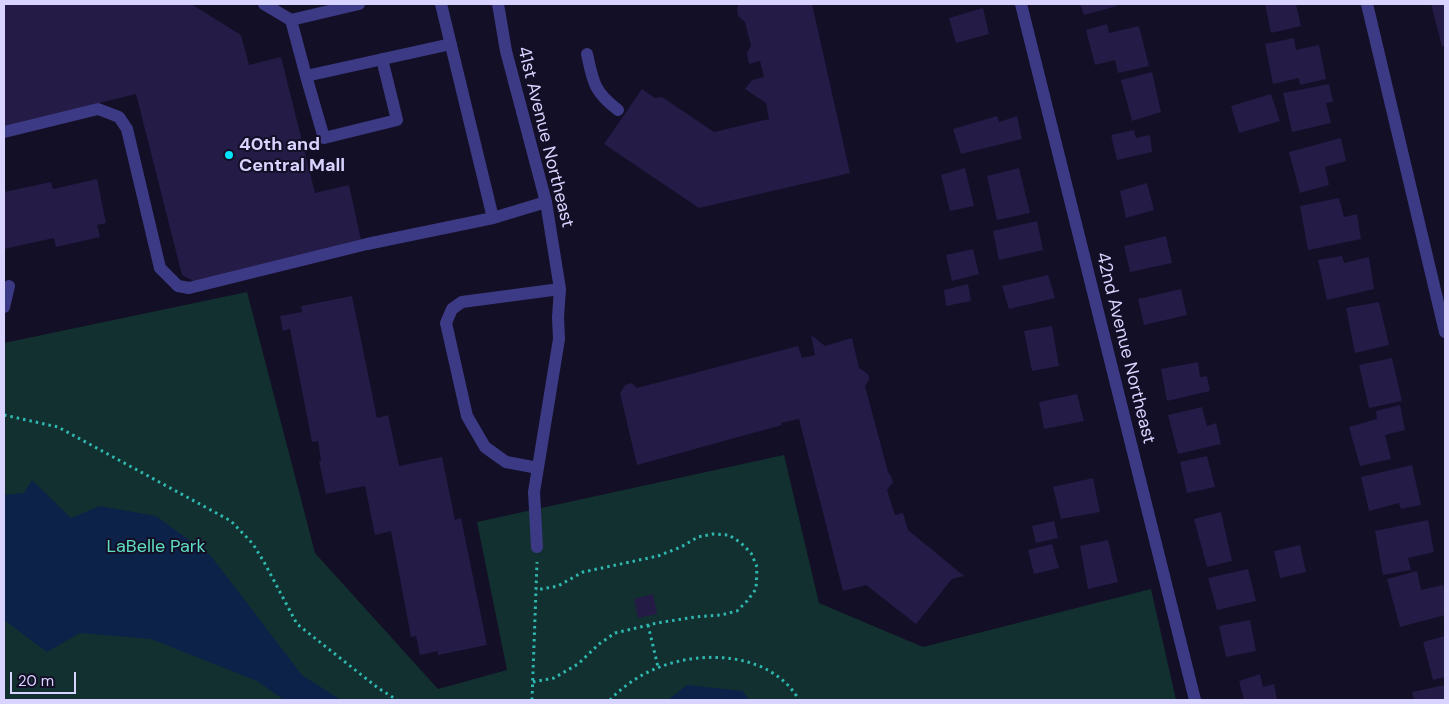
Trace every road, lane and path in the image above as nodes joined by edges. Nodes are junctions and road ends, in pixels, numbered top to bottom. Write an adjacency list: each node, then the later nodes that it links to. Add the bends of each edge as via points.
1 (264, 4): 7 (street)
2 (359, 4): 7 (street)
3 (441, 4): 8 (street)
4 (498, 4): 14 (street, 41st Avenue Northeast, via 506,51)
5 (1021, 4): 31 (street, 42nd Avenue Northeast)
6 (1367, 4): 19 (street)
7 (291, 20): 11 (street)
8 (451, 44): 10 (street); 15 (street)
9 (587, 54): 12 (street, via 594,85 604,100)
10 (382, 59): 11 (street); 11 (street, via 396,120 324,138)
11 (306, 76)
12 (618, 110)
13 (4, 132): 15 (street, via 98,109 118,117 127,129 160,268 178,286 189,288 367,244)
14 (546, 202): 15 (street); 17 (street, 41st Avenue Northeast)
15 (493, 218)
16 (9, 286): 18 (street)
17 (560, 290): 21 (street, 41st Avenue Northeast, via 560,339); 21 (street, via 462,302 452,309 446,323 467,416 485,447 506,462)
18 (4, 307)
19 (1445, 332)
20 (4, 415): 27 (path, via 58,427 231,521 253,544 297,624)
21 (538, 468): 22 (street, 41st Avenue Northeast, via 534,492)
22 (537, 546): 23 (path)
23 (536, 590): 24 (path, via 558,586 583,572 658,556 681,548 698,537 713,534 729,535 752,554 757,567 756,589 737,611); 26 (path)
24 (648, 625): 25 (path); 26 (path, via 615,633 578,664 554,678)
25 (658, 667): 29 (path, via 634,680); 30 (path, via 695,657 730,658 759,665 779,676)
26 (533, 682): 28 (path)
27 (397, 700)
28 (532, 700)
29 (610, 700)
30 (799, 700)
31 (1195, 700)

